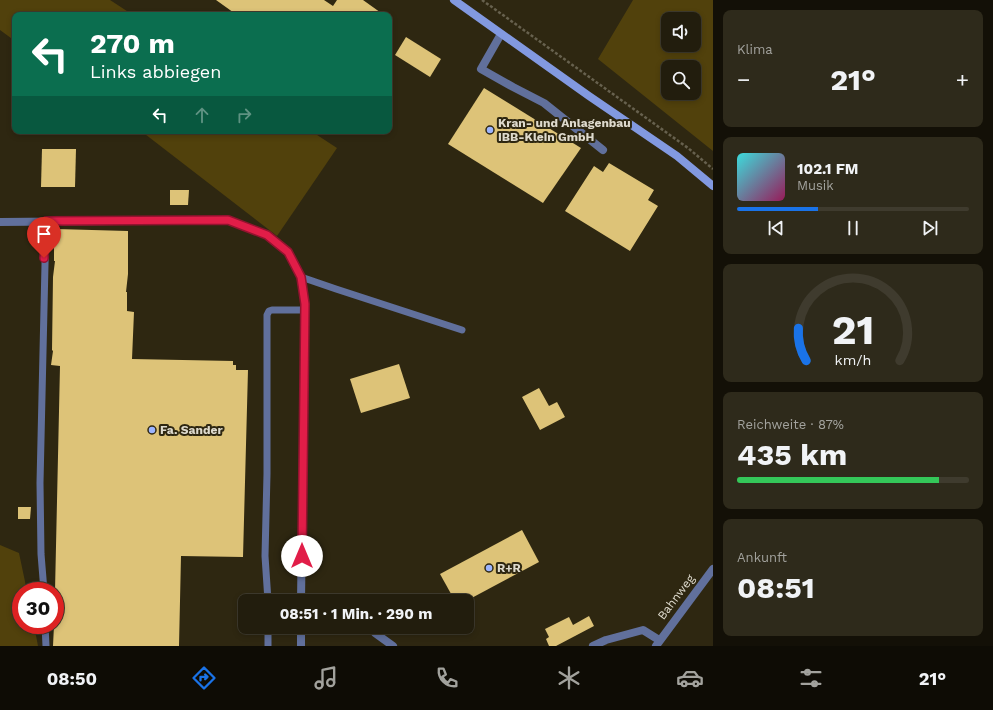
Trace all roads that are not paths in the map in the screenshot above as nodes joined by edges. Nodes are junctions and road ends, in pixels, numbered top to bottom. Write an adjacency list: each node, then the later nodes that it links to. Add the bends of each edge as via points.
1 (454, 0): 2 (main road)
2 (501, 34): 3 (street, via 481,69 544,103); 4 (main road, via 677,156)
3 (603, 150)
4 (713, 186)
5 (46, 221): 6 (street); 7 (street, via 228,220 267,235 288,252); 11 (lane, via 40,483)
6 (0, 222)
7 (301, 277): 8 (street); 9 (lane)
8 (305, 310): 12 (lane, via 272,310 267,314 268,474 264,556); 13 (street)
9 (462, 330)
10 (713, 569): 18 (street, Bahnweg)
11 (43, 582)
12 (267, 594)
13 (301, 594)
14 (45, 634): 19 (lane)
15 (268, 634): 20 (lane)
16 (301, 634): 21 (street)
17 (375, 634): 22 (street)
18 (657, 643): 23 (street, Bahnweg, via 643,630)
19 (46, 646)
20 (268, 646)
21 (301, 646)
22 (393, 646)
23 (593, 646)

